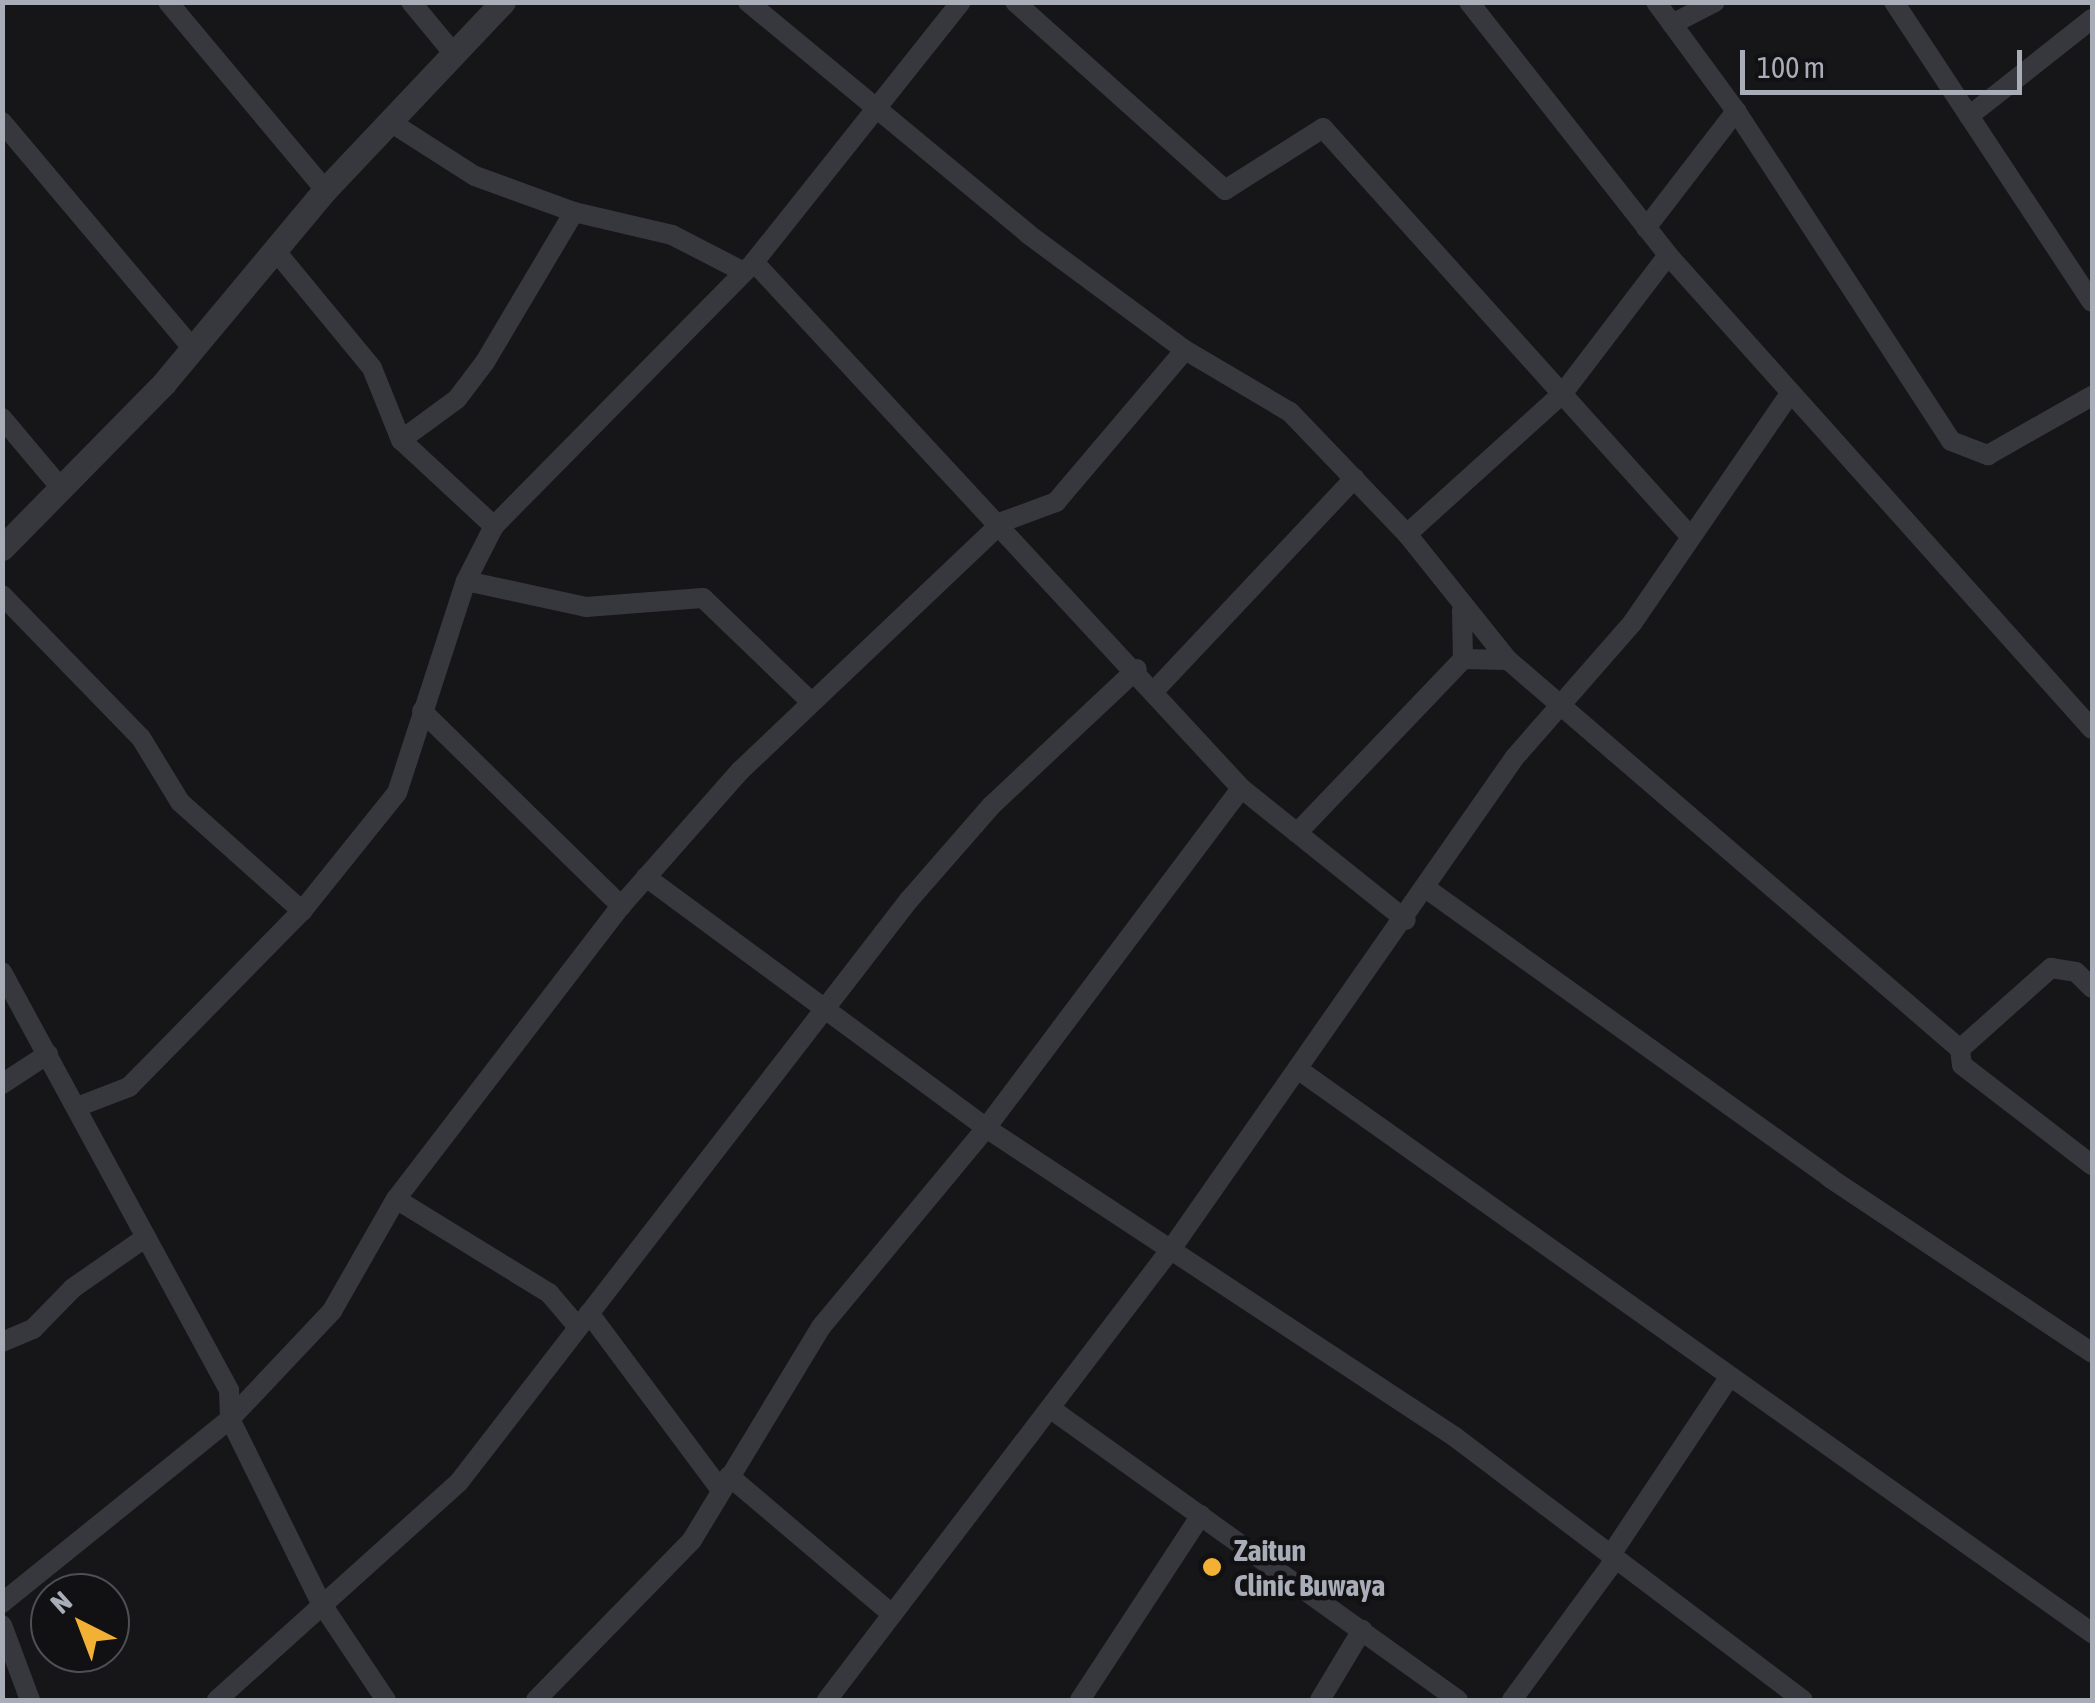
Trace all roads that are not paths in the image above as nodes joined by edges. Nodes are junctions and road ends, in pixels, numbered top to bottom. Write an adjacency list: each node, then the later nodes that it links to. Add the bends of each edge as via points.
1 (168, 2): 19 (street)
2 (411, 2): 13 (street)
3 (503, 2): 13 (street)
4 (748, 2): 15 (street)
5 (961, 2): 15 (street)
6 (1015, 2): 28 (street, via 1225,190 1323,128)
7 (1469, 2): 21 (street)
8 (1656, 2): 12 (street)
9 (1715, 2): 12 (street)
10 (1894, 2): 16 (street)
11 (2092, 19): 16 (street)
12 (1672, 24): 14 (street)
13 (454, 54): 18 (street)
14 (1736, 110): 21 (street); 30 (street, via 1951,441 1988,455)
15 (876, 113): 24 (street); 27 (street)
16 (1969, 116): 25 (street)
17 (2, 122): 26 (street)
18 (392, 122): 19 (street); 20 (street, via 475,176)
19 (325, 190): 22 (street)
20 (574, 212): 24 (street, via 672,236); 32 (street, via 486,362 457,398)
21 (1646, 228): 23 (street)
22 (274, 249): 26 (street); 32 (street, via 372,368)
23 (1668, 255): 28 (street); 29 (street)
24 (749, 267): 35 (street); 36 (street)
25 (2092, 302)
26 (194, 350): 34 (street)
27 (1185, 350): 33 (street, via 1290,412); 35 (street, via 1056,502)
28 (1563, 393): 37 (street); 38 (street)
29 (1789, 395): 38 (street); 50 (street)
30 (2092, 396)
31 (2, 418): 34 (street)
32 (401, 440): 36 (street)
33 (1356, 478): 37 (street); 46 (street)
34 (62, 488): 39 (street)
35 (1002, 522): 45 (street); 47 (street)
36 (494, 526): 40 (street)
37 (1407, 534): 42 (street)
38 (1690, 536): 49 (street)
39 (2, 548)
40 (466, 581): 47 (street, via 586,607 703,598); 48 (street)
41 (2, 595): 56 (street, via 140,738 180,802)
42 (1462, 610): 43 (street); 44 (street)
43 (1464, 659): 44 (street); 52 (street)
44 (1508, 660): 49 (street)
45 (1137, 670): 46 (street); 60 (street, via 991,806)
46 (1155, 690): 51 (street)
47 (810, 701): 53 (street)
48 (422, 711): 55 (street); 56 (street, via 397,792)
49 (1564, 711): 54 (street, via 1515,758); 61 (street)
50 (2092, 729)
51 (1240, 788): 52 (street); 66 (street)
52 (1296, 832): 57 (street)
53 (646, 878): 55 (street); 60 (street)
54 (1426, 888): 57 (street); 73 (street, via 1830,1178)
55 (621, 906): 68 (street)
56 (302, 911): 65 (street, via 130,1087)
57 (1406, 920): 63 (street)
58 (2, 972): 62 (street)
59 (2092, 988): 61 (street, via 2076,972 2051,968)
60 (824, 1013): 66 (street); 71 (street)
61 (1960, 1049): 67 (street, via 1962,1065)
62 (48, 1054): 64 (street); 65 (street)
63 (1299, 1070): 70 (street); 74 (street)
64 (2, 1084)
65 (76, 1107): 69 (street)
66 (986, 1128): 70 (street); 77 (street, via 821,1327)
67 (2092, 1165)
68 (396, 1199): 71 (street); 76 (street, via 332,1310)
69 (146, 1237): 72 (street, via 73,1288 34,1329); 76 (street, via 229,1390)
70 (1174, 1245): 75 (street); 79 (street, via 1455,1437)
71 (584, 1320): 77 (street); 81 (street, via 418,1526)
72 (2, 1342)
73 (2092, 1353)
74 (1730, 1376): 79 (street); 85 (street)
75 (1051, 1409): 78 (street); 82 (street)
76 (230, 1419): 80 (street); 81 (street)
77 (725, 1483): 82 (street); 89 (street, via 692,1540)
78 (1201, 1515): 84 (street); 91 (street)
79 (1612, 1558): 94 (street); 95 (street)
80 (2, 1603)
81 (321, 1603): 87 (street); 88 (street)
82 (892, 1614): 90 (street)
83 (2, 1625): 86 (street)
84 (1362, 1630): 92 (street); 93 (street)
85 (2092, 1634)
86 (30, 1700)
87 (217, 1700)
88 (386, 1700)
89 (536, 1700)
90 (827, 1700)
91 (1080, 1700)
92 (1320, 1700)
93 (1458, 1700)
94 (1512, 1700)
95 (1803, 1700)

